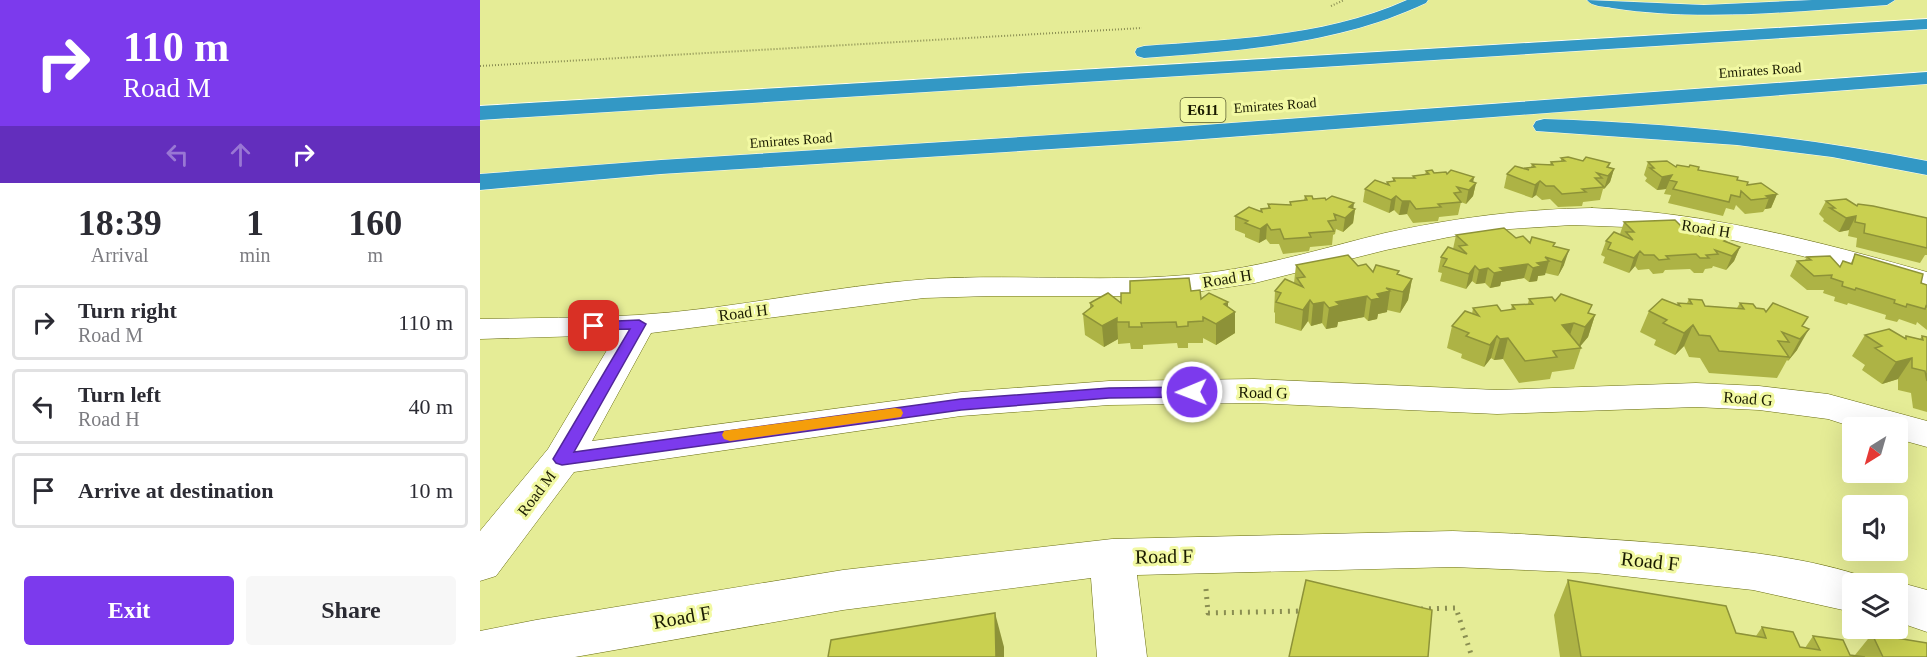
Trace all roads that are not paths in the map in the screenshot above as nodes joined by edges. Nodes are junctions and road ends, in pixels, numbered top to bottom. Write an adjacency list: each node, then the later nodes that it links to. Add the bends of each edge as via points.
1 (1420, 0): 5 (highway, via 1382,16 1307,35)
2 (1595, 0): 3 (highway, via 1653,8 1701,9)
3 (1887, 0)
4 (1927, 24): 12 (highway)
5 (1126, 53)
6 (1055, 59): 12 (highway)
7 (1927, 59): 9 (highway, Emirates Road)
8 (1927, 78): 10 (highway)
9 (1591, 82)
10 (1865, 82): 11 (highway); 16 (highway, via 1259,128)
11 (1927, 83)
12 (691, 101): 13 (highway)
13 (480, 113)
14 (1013, 124): 16 (highway, Emirates Road)
15 (1927, 168): 16 (highway, via 1753,138 1669,130 1542,126 1402,130 645,180 571,183)
16 (484, 175)
17 (1927, 282): 18 (street, Road H, via 1779,241 1692,224 1611,217 1526,220 1448,229 1254,275 1190,284 1122,288 968,286)
18 (639, 324): 19 (street, Road H); 21 (street, Road M)
19 (480, 329)
20 (1927, 434): 21 (street, Road G, via 1827,407 1759,398 1696,395 1497,402 1254,390 1109,393 961,404)
21 (562, 459): 23 (street, Road M)
22 (1112, 558): 24 (street, Road F, via 1453,549 1595,555 1753,571); 27 (street, Road F, via 843,590); 28 (street)
23 (480, 563)
24 (1842, 590)
25 (1908, 605): 26 (street)
26 (1927, 611)
27 (480, 654)
28 (1122, 657)

